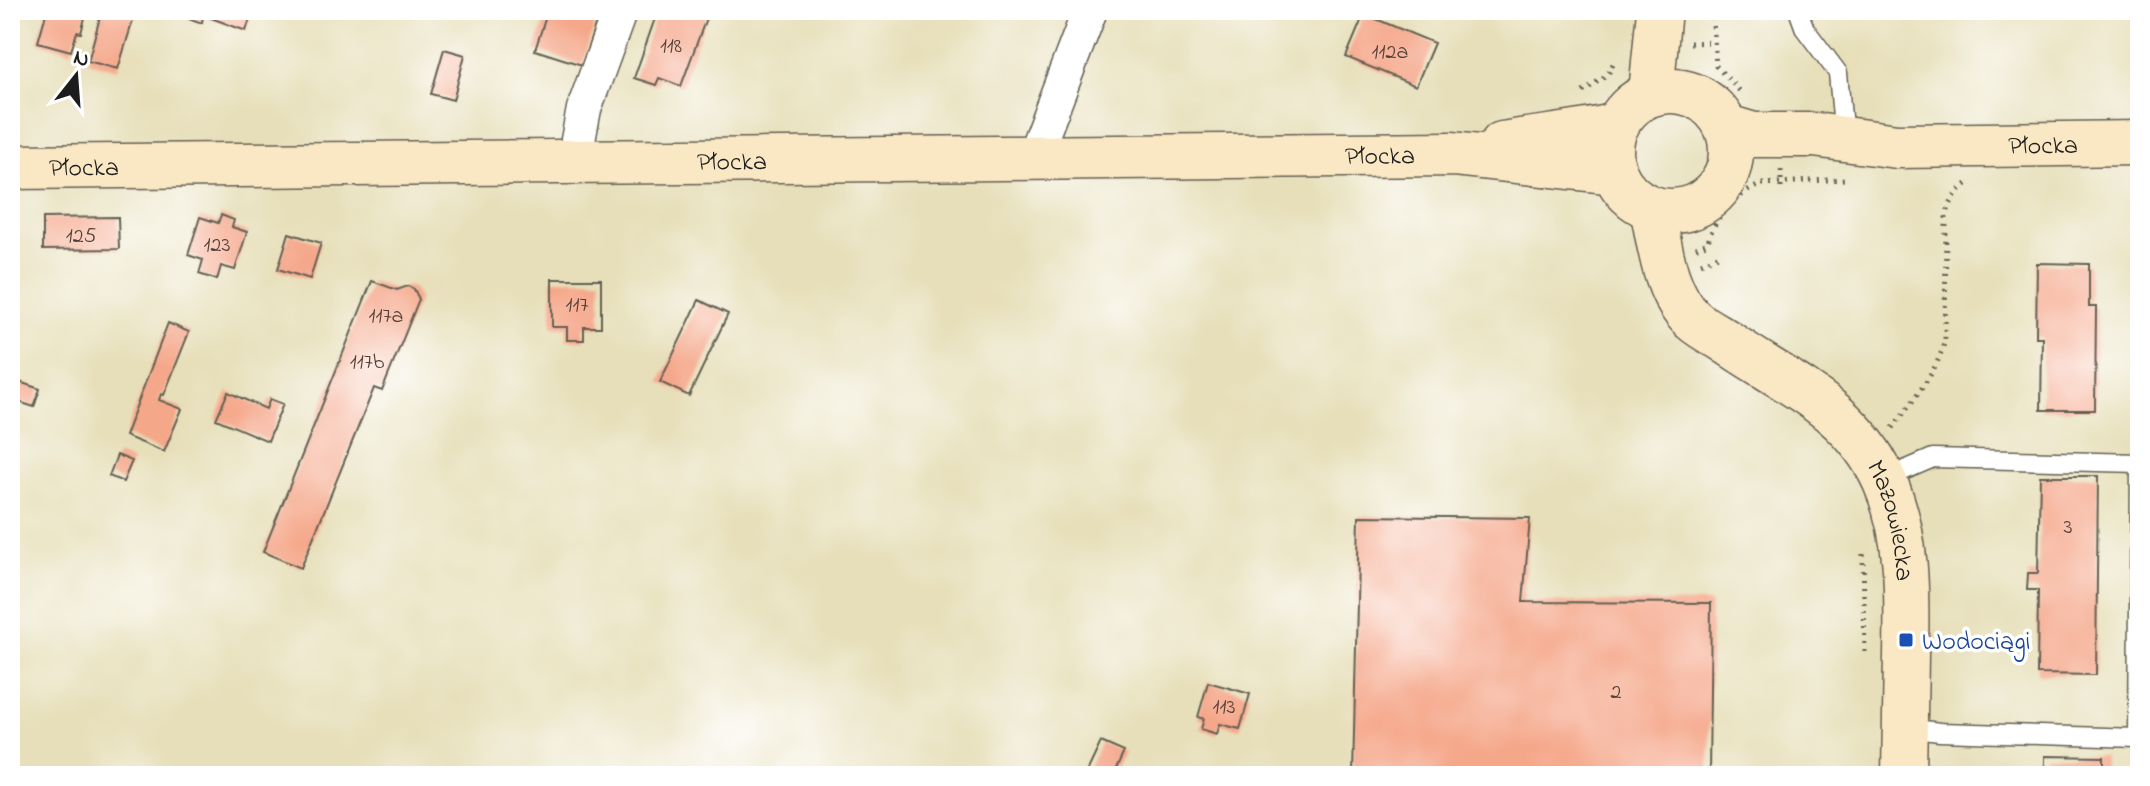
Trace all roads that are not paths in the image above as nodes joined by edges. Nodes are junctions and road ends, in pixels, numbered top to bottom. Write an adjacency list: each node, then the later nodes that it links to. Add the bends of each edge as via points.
1 (620, 10): 14 (street, via 584,109)
2 (1090, 10): 13 (street)
3 (1659, 10): 6 (street)
4 (1677, 10): 6 (street, via 1684,43)
5 (1798, 10): 9 (lane, via 1805,29 1838,73)
6 (1670, 93): 7 (street); 8 (street, via 1637,100)
7 (1737, 113): 9 (street, Płocka, via 1754,135); 17 (street)
8 (1616, 125): 12 (street, Płocka); 16 (street, via 1611,140)
9 (1844, 140): 11 (street, Płocka)
10 (2140, 143): 11 (street, Płocka)
11 (1897, 146): 17 (street, Płocka, via 1814,163 1751,165)
12 (1453, 154): 13 (street, Płocka); 16 (street, Płocka)
13 (1034, 156): 14 (street, Płocka)
14 (574, 161): 15 (street, Płocka)
15 (10, 167)
16 (1614, 172): 18 (street, via 1636,200)
17 (1728, 172): 18 (street, via 1709,198)
18 (1673, 207): 19 (street); 19 (street, Mazowiecka, via 1667,276 1693,320)
19 (1723, 340): 20 (street, Mazowiecka, via 1816,397 1863,445)
20 (1884, 479): 21 (street, Mazowiecka, via 1904,545); 21 (lane, via 1933,458 2140,463 2138,738)
21 (1905, 728): 22 (street, Mazowiecka)
22 (1904, 776)

